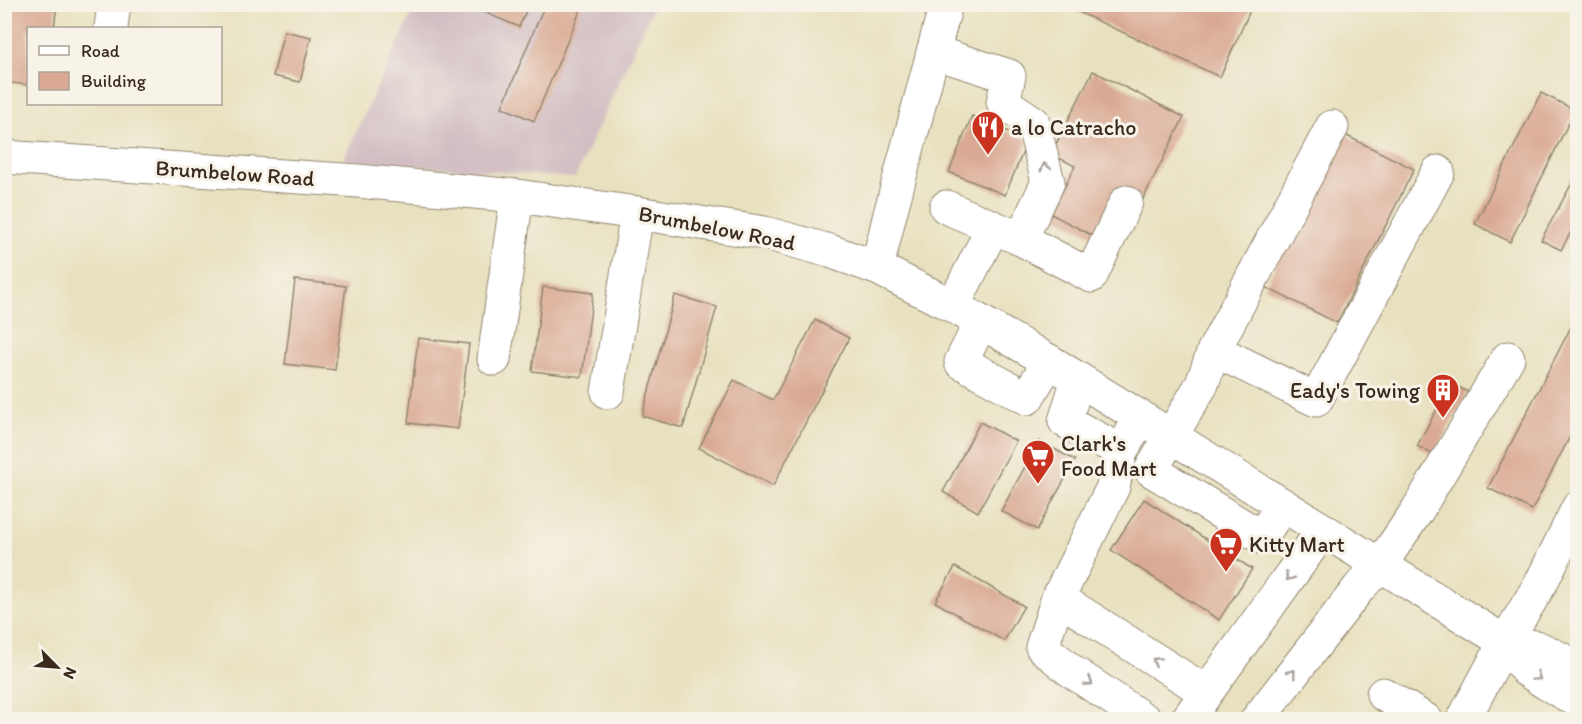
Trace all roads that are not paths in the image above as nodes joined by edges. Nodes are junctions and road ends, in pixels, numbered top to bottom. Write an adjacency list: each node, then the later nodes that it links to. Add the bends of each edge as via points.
1 (114, 4): 3 (street)
2 (946, 4): 4 (street)
3 (111, 27)
4 (933, 52): 12 (street, one-way to 4, via 1048,182 1033,122 1003,102 1009,76); 13 (street)
5 (1332, 127): 16 (street)
6 (4, 157): 8 (street, Brumbelow Road)
7 (1437, 172): 16 (street, via 1316,400)
8 (517, 196): 11 (street, Brumbelow Road); 18 (street)
9 (1126, 202): 12 (street, via 1091,276)
10 (946, 207): 12 (street)
11 (637, 213): 13 (street, Brumbelow Road, via 765,232); 21 (street)
12 (1007, 233): 14 (street)
13 (877, 268): 14 (street, Brumbelow Road)
14 (953, 306): 15 (street, Brumbelow Road)
15 (981, 322): 19 (street, Brumbelow Road); 19 (street, via 961,362 1027,398)
16 (1214, 350): 23 (street, via 1202,384)
17 (1508, 358): 30 (street, via 1417,511)
18 (494, 359)
19 (1049, 361): 20 (street, Brumbelow Road)
20 (1078, 379): 22 (street, Brumbelow Road); 24 (street, via 1065,421)
21 (608, 392)
22 (1141, 417): 23 (street, Brumbelow Road); 24 (street)
23 (1172, 435): 25 (street); 27 (street, Brumbelow Road)
24 (1121, 452): 26 (street)
25 (1151, 470): 26 (street); 27 (street, via 1261,537)
26 (1113, 487): 31 (street)
27 (1283, 505): 29 (street, Brumbelow Road)
28 (1578, 508): 32 (street, via 1541,583)
29 (1323, 530): 30 (street, Brumbelow Road); 34 (street, one-way to 34)
30 (1380, 565): 32 (street, Brumbelow Road); 39 (street, one-way to 30)
31 (1058, 598): 34 (street, one-way to 31); 37 (street, one-way to 37, via 1042,647)
32 (1505, 642): 33 (street, Brumbelow Road, via 1536,647); 36 (street, Brumbelow Road, one-way to 36, via 1526,670); 41 (street)
33 (1578, 667)
34 (1206, 692): 38 (street)
35 (1383, 694): 40 (street)
36 (1578, 700)
37 (1145, 720)
38 (1187, 720)
39 (1257, 720)
40 (1426, 720)
41 (1463, 720)

